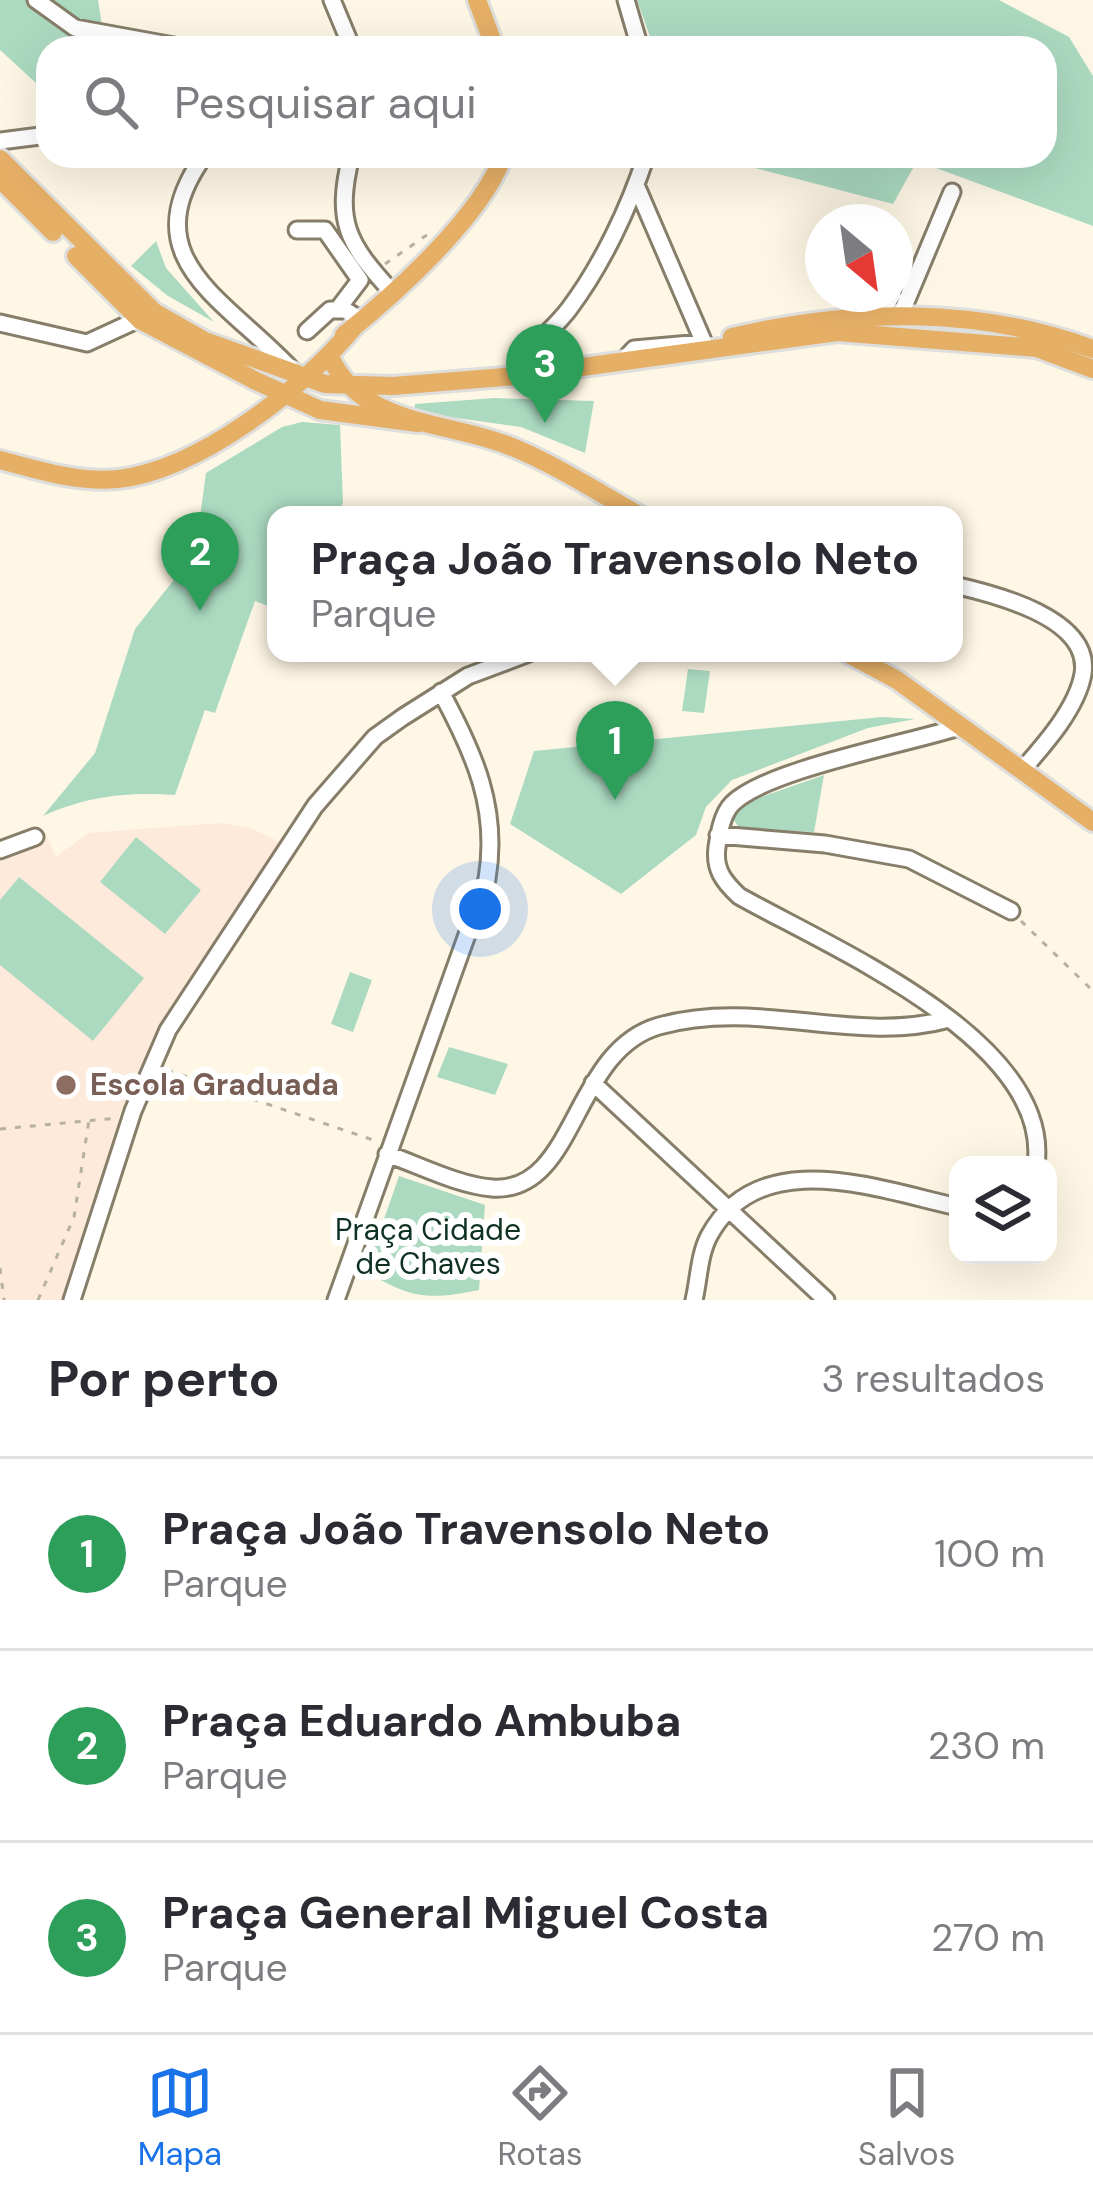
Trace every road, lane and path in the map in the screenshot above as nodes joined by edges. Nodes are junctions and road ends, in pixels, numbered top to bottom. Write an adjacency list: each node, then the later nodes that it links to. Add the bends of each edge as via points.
1 (35, 0): 5 (street, via 75,28)
2 (332, 0): 6 (street)
3 (477, 0): 7 (main road)
4 (626, 0): 8 (street)
5 (119, 36)
6 (347, 36)
7 (490, 36)
8 (636, 36)
9 (36, 136): 10 (street)
10 (0, 141)
11 (0, 158): 29 (main road)
12 (196, 168): 35 (street, via 177,198 177,243 208,287)
13 (349, 168): 25 (street, via 341,205 347,232)
14 (498, 168): 25 (main road, via 468,213)
15 (642, 168): 17 (street)
16 (0, 179): 29 (main road)
17 (637, 185): 19 (street); 20 (street)
18 (952, 192): 24 (street)
19 (650, 220): 20 (street); 36 (street)
20 (617, 224): 41 (street, via 569,309)
21 (439, 226): 23 (path, via 389,266)
22 (297, 230): 26 (street, via 325,230 353,266 360,280)
23 (375, 258)
24 (914, 277): 31 (street)
25 (392, 292): 33 (main road)
26 (338, 309): 33 (street); 34 (street)
27 (871, 312): 30 (street)
28 (875, 312): 30 (street)
29 (147, 316): 32 (street, via 87,343); 40 (main road)
30 (871, 316): 31 (main road); 36 (main road)
31 (900, 316): 37 (main road, via 1039,333)
32 (0, 323)
33 (357, 324): 38 (main road); 42 (main road)
34 (307, 331)
35 (258, 334): 40 (street); 42 (street)
36 (699, 349): 39 (main road, via 861,331 1037,348); 41 (main road)
37 (1093, 350)
38 (330, 357): 42 (main road); 44 (main road)
39 (1093, 369)
40 (258, 373): 42 (main road); 45 (main road); 47 (main road)
41 (517, 376): 43 (main road)
42 (302, 377): 44 (main road); 45 (main road)
43 (393, 386): 44 (main road); 46 (main road)
44 (349, 387): 46 (main road)
45 (290, 396): 46 (main road); 47 (main road); 48 (main road, via 362,418)
46 (367, 397): 48 (main road)
47 (254, 414): 49 (main road, via 162,468 120,479 78,479)
48 (418, 423): 50 (main road, via 504,444)
49 (0, 460)
50 (622, 506)
51 (963, 588): 56 (street, via 1051,620 1080,652 1084,670 1074,698)
52 (509, 662): 54 (street)
53 (860, 662): 55 (main road)
54 (441, 692): 66 (street, via 375,737 315,806 168,1030); 69 (street, via 486,794 491,856)
55 (962, 725): 56 (main road); 58 (street, via 880,745 748,794 728,810)
56 (1023, 770): 57 (main road)
57 (1093, 822)
58 (718, 835): 61 (street, via 909,859); 63 (street, via 718,870 739,896)
59 (35, 837): 60 (street)
60 (0, 850)
61 (1011, 911): 62 (path)
62 (1093, 992)
63 (949, 1019): 65 (street, via 891,1029 772,1015 679,1022 616,1048); 70 (street, via 1009,1077 1033,1125)
64 (165, 1070): 69 (path)
65 (593, 1083): 69 (street, via 556,1153 520,1184 491,1188); 72 (street)
66 (132, 1116): 67 (path); 76 (street)
67 (89, 1120): 68 (path); 75 (path, via 74,1217)
68 (0, 1129)
69 (389, 1150): 77 (street)
70 (1035, 1156)
71 (949, 1206): 72 (street, via 807,1179 769,1186)
72 (728, 1208): 78 (street, via 705,1245); 79 (street)
73 (0, 1268): 74 (path)
74 (4, 1300)
75 (38, 1300)
76 (72, 1300)
77 (335, 1300)
78 (694, 1300)
79 (826, 1300)

